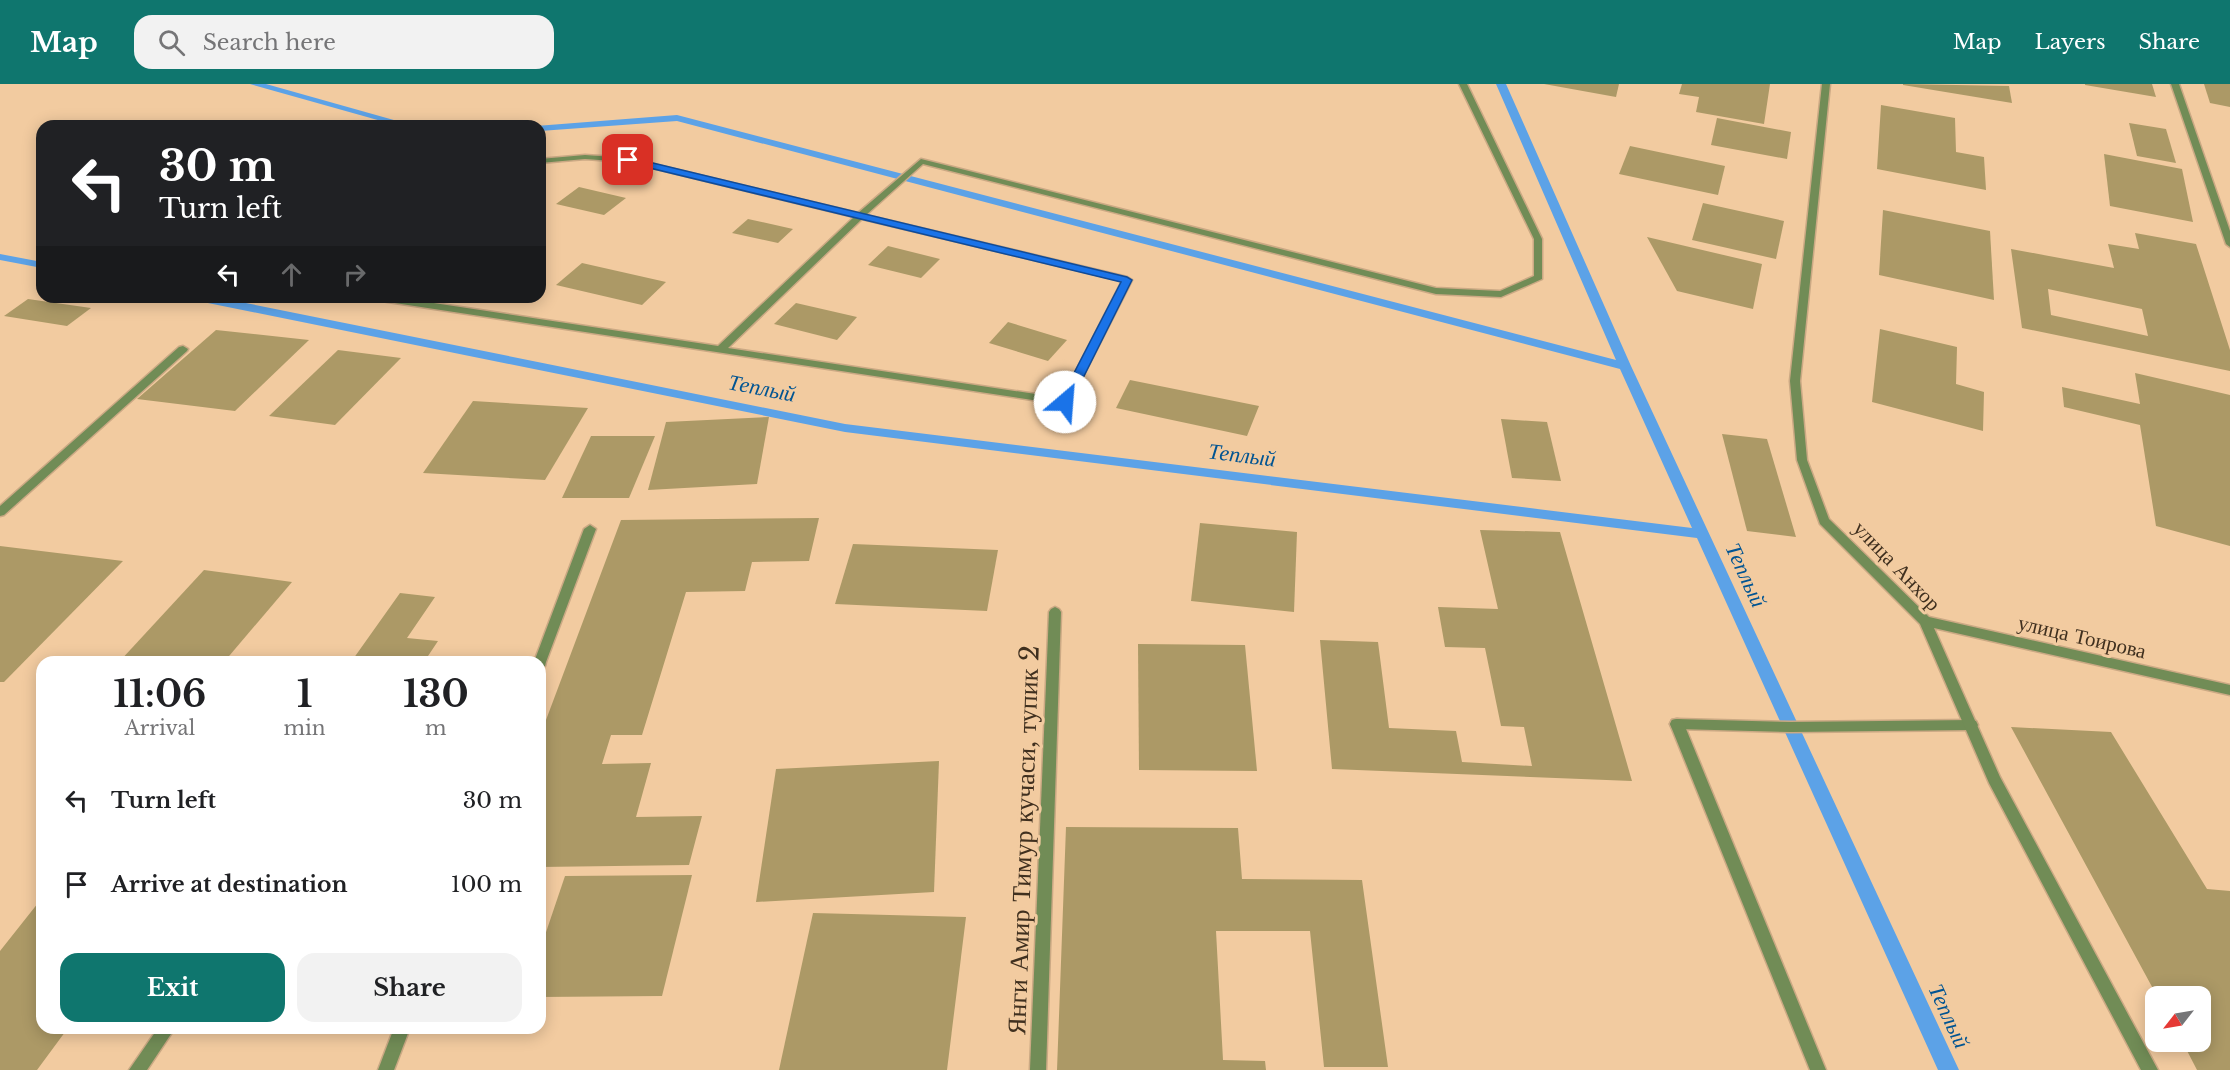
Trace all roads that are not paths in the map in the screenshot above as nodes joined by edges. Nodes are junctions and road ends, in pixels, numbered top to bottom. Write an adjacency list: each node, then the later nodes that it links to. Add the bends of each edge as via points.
1 (1463, 84): 5 (street, via 1538,239 1539,277 1501,294 1436,291 921,161)
2 (1826, 84): 13 (street, улица Анхор, via 1795,381 1802,460 1824,521)
3 (2175, 84): 6 (street)
4 (546, 160): 5 (street, via 585,157 628,160)
5 (860, 216): 9 (street); 9 (street, via 1127,280 1065,402)
6 (2230, 244)
7 (414, 303): 9 (street)
8 (183, 349): 10 (street)
9 (720, 350)
10 (0, 512)
11 (590, 529): 14 (street)
12 (1055, 612): 21 (street, Янги Амир Тимур кучаси, тупик 2)
13 (1925, 621): 15 (street, улица Тоирова); 16 (street, улица Анхор)
14 (542, 656)
15 (2230, 690)
16 (1971, 725): 22 (street, via 1677,724); 23 (street, улица Анхор, via 1994,779)
17 (163, 1034): 19 (street)
18 (400, 1034): 20 (street)
19 (137, 1070)
20 (386, 1070)
21 (1038, 1070)
22 (1818, 1070)
23 (2150, 1070)

